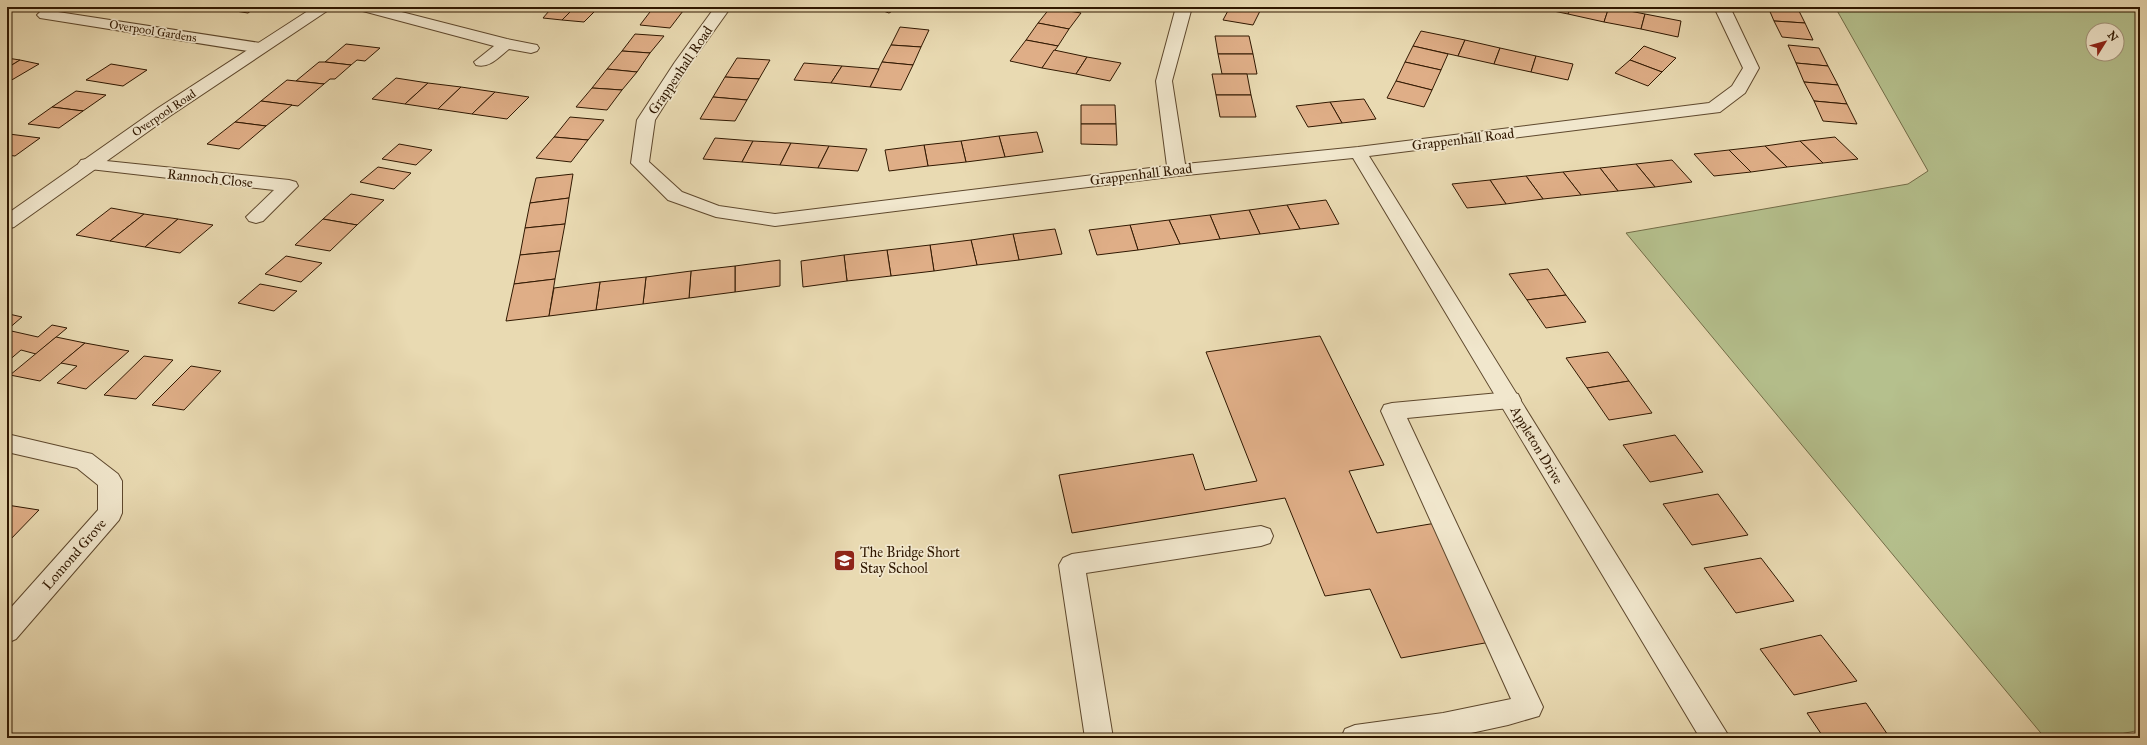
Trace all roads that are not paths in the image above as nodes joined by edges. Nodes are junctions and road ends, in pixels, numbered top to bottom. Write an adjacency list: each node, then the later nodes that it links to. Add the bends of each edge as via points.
1 (325, 7): 8 (street, Overpool Road)
2 (364, 7): 7 (street)
3 (723, 7): 13 (street, Grappenhall Road, via 683,62 646,120 640,164 675,196 716,211 775,220)
4 (1184, 7): 13 (street, via 1164,81)
5 (1722, 7): 11 (street, Grappenhall Road, via 1752,68 1739,90 1714,108)
6 (45, 15): 8 (street, Overpool Gardens)
7 (506, 44): 9 (street); 10 (street)
8 (260, 48): 12 (street, Overpool Road)
9 (531, 48)
10 (482, 62)
11 (1358, 152): 13 (street, Grappenhall Road); 16 (street, Appleton Drive)
12 (87, 164): 14 (street, Rannoch Close, via 289,186); 15 (street, Overpool Road)
13 (1177, 170)
14 (256, 216)
15 (7, 223)
16 (1510, 400): 21 (street, via 1392,411 1528,707 1409,732); 22 (street, Appleton Drive)
17 (7, 443): 19 (street, Lomond Grove, via 84,460 110,480 110,513)
18 (1261, 536): 20 (street, via 1072,565)
19 (7, 631)
20 (1099, 738)
21 (1355, 738)
22 (1716, 738)

